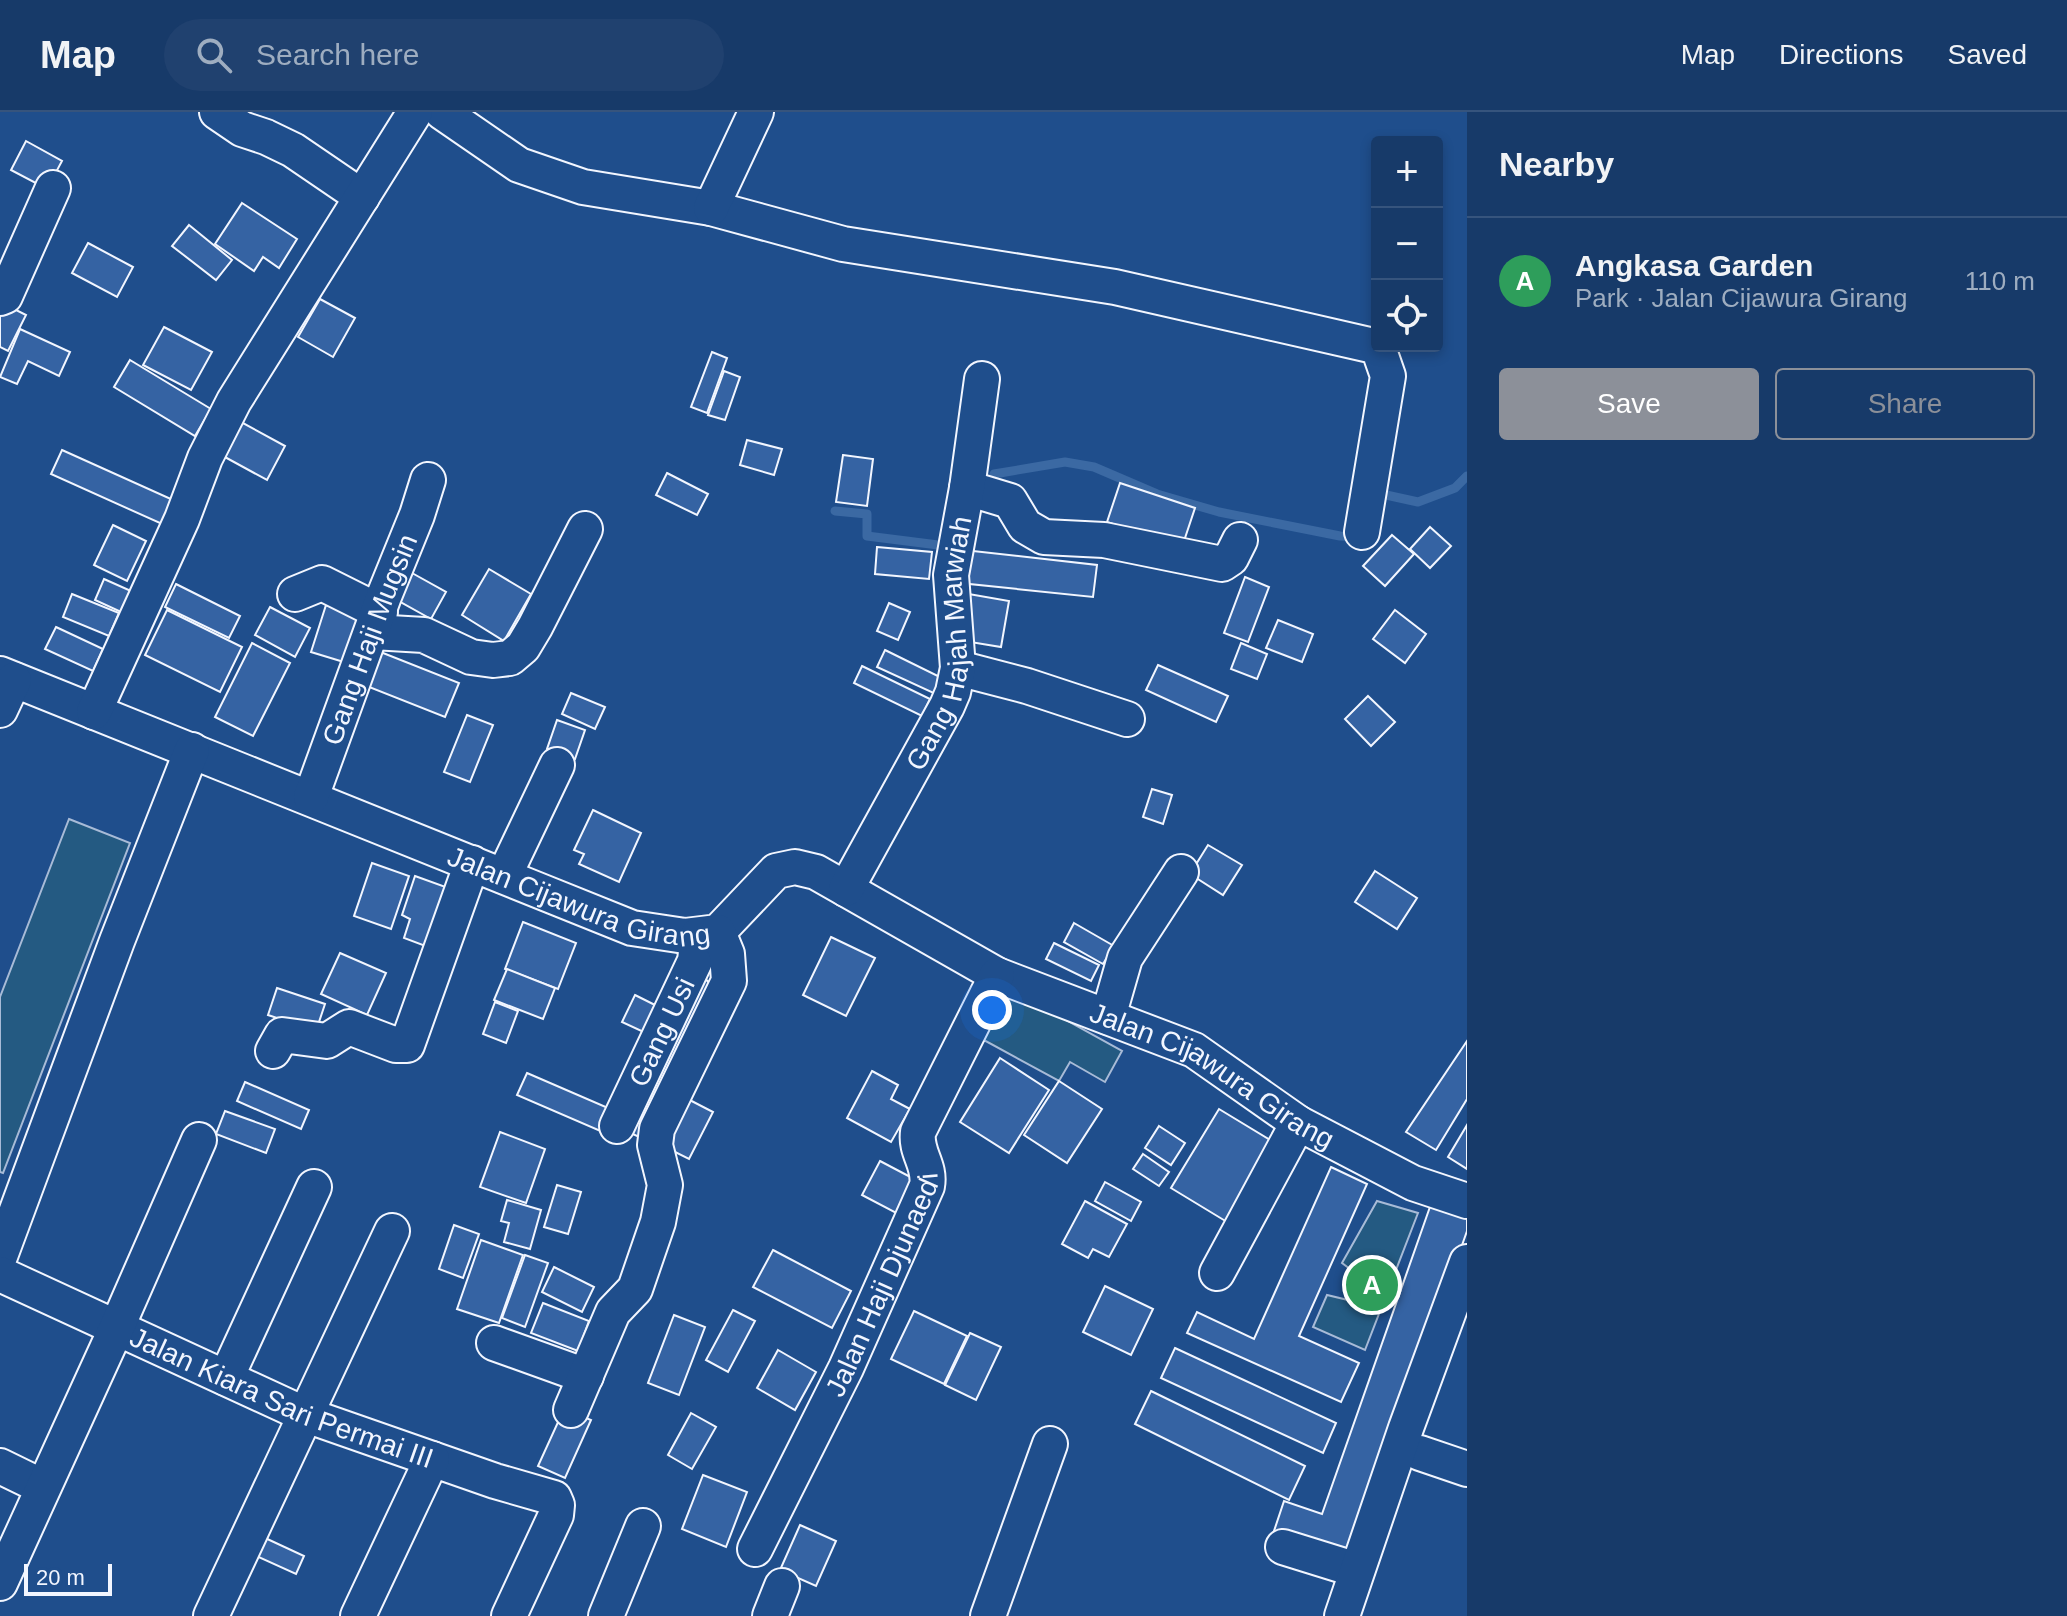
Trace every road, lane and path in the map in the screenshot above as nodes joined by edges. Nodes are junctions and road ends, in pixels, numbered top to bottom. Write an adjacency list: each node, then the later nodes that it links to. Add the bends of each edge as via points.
1 (217, 112): 6 (street, via 242,129 293,150)
2 (415, 112): 6 (street)
3 (442, 112): 7 (street, via 519,165 549,177)
4 (756, 112): 7 (street)
5 (53, 188): 8 (street)
6 (362, 197): 19 (street, via 234,401)
7 (711, 208): 13 (street, via 843,244 1115,287 1374,346 1388,376)
8 (0, 298)
9 (982, 379): 11 (street, Gang Hajah Marwiah)
10 (428, 480): 16 (street, Gang Haji Mugsin)
11 (967, 488): 14 (street, via 1010,501 1025,526 1044,537 1104,540 1222,564); 17 (street, Gang Hajah Marwiah, via 951,575)
12 (585, 529): 16 (street, via 535,627 510,658 471,657 424,635)
13 (1362, 532)
14 (1240, 540)
15 (295, 594): 16 (street, via 322,583)
16 (376, 622): 23 (street, Gang Haji Mugsin)
17 (958, 668): 20 (street); 27 (street, Gang Hajah Marwiah, via 947,706)
18 (5, 688): 19 (street, Jalan Cijawura Girang)
19 (94, 712): 21 (street, Jalan Cijawura Girang)
20 (1127, 719)
21 (192, 750): 23 (street, Jalan Cijawura Girang); 38 (street)
22 (557, 765): 26 (street)
23 (311, 797): 24 (street, Jalan Cijawura Girang)
24 (472, 863): 26 (street, Jalan Cijawura Girang); 31 (street, via 407,1045 349,1027 327,1041 282,1035)
25 (1181, 872): 30 (street, via 1125,958)
26 (504, 876): 28 (street, Jalan Cijawura Girang, via 632,928 685,936)
27 (846, 889): 28 (street, Jalan Cijawura Girang, via 805,869 776,871); 29 (street, Jalan Cijawura Girang)
28 (708, 933): 33 (street, Gang Usi); 44 (street, via 727,954 727,989 657,1129 655,1145 665,1185 658,1222 635,1289 613,1312)
29 (997, 975): 30 (street, Jalan Cijawura Girang); 56 (street, Jalan Haji Djunaedi, via 918,1132 918,1151 929,1169 927,1186 846,1368)
30 (1108, 1017): 32 (street, Jalan Cijawura Girang, via 1194,1050)
31 (273, 1051)
32 (1298, 1123): 36 (street, Jalan Cijawura Girang, via 1413,1183); 40 (street)
33 (617, 1126)
34 (199, 1140): 42 (street)
35 (314, 1187): 45 (street)
36 (1467, 1201)
37 (392, 1231): 47 (street)
38 (0, 1256)
39 (1467, 1262): 57 (street)
40 (1217, 1273)
41 (0, 1274): 42 (street, Jalan Kiara Sari Permai III)
42 (117, 1327): 45 (street, Jalan Kiara Sari Permai III); 53 (street)
43 (494, 1343): 44 (street)
44 (586, 1376): 46 (street)
45 (226, 1378): 47 (street, Jalan Kiara Sari Permai III)
46 (571, 1410)
47 (306, 1415): 50 (street, Jalan Kiara Sari Permai III); 59 (street)
48 (1050, 1444): 63 (street)
49 (1420, 1453): 52 (street)
50 (432, 1459): 60 (street); 61 (street, Jalan Kiara Sari Permai III, via 554,1498 556,1515)
51 (0, 1466): 53 (street)
52 (1467, 1469)
53 (43, 1487): 58 (street)
54 (643, 1526): 62 (street)
55 (1283, 1547): 57 (street)
56 (755, 1549)
57 (1357, 1570): 64 (street)
58 (0, 1583)
59 (211, 1616)
60 (358, 1616)
61 (509, 1616)
62 (606, 1616)
63 (988, 1616)
64 (1342, 1616)

